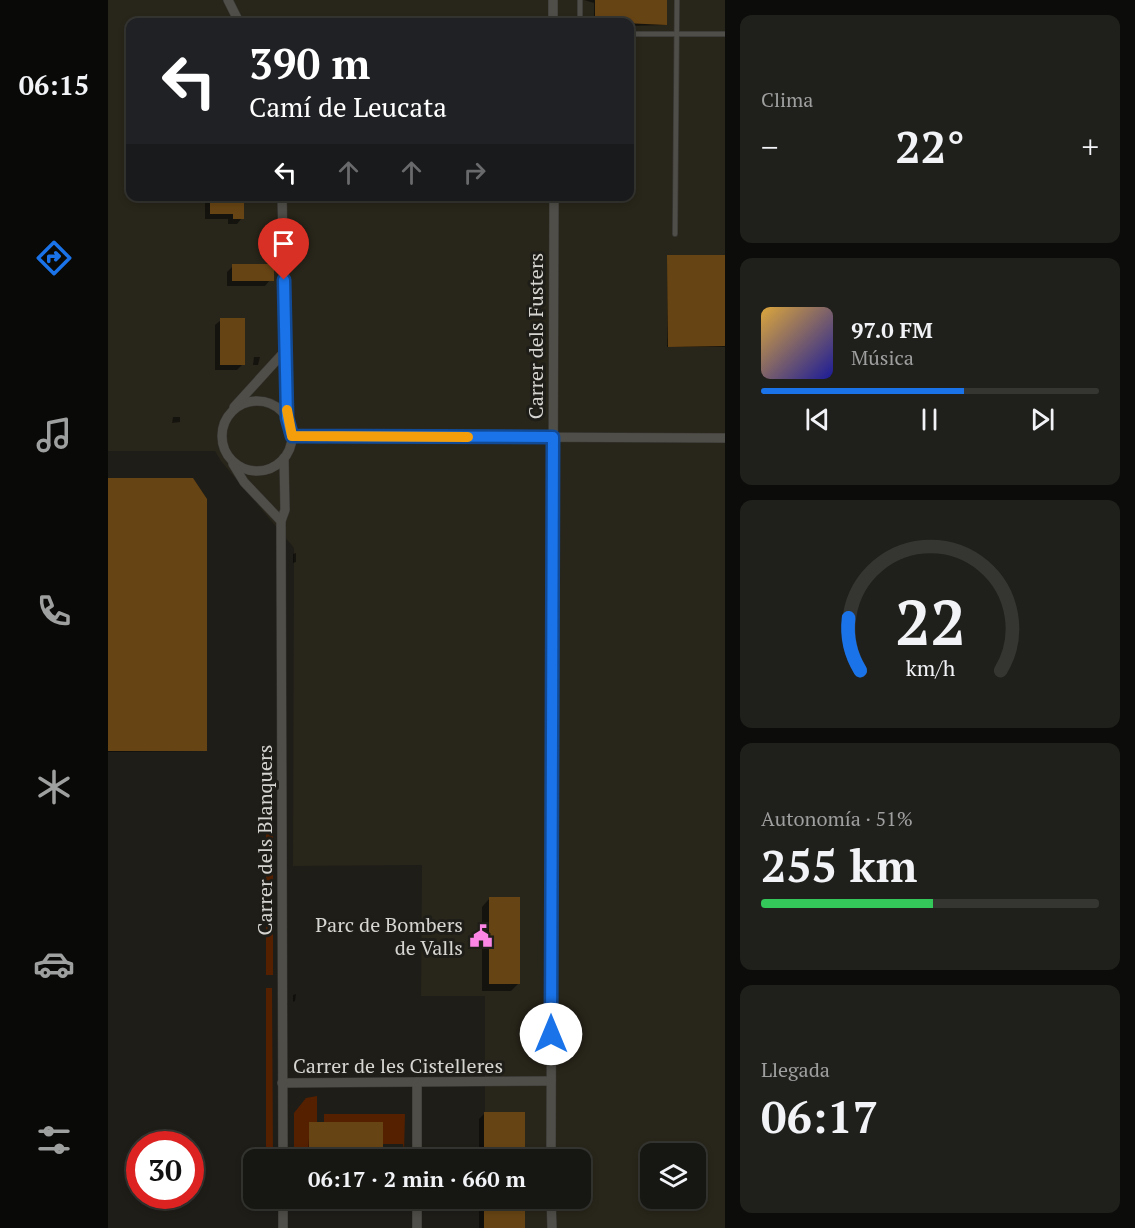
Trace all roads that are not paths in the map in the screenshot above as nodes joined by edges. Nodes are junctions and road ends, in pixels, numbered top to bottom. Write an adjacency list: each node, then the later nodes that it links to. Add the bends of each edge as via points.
1 (228, 0): 5 (street)
2 (552, 0): 6 (street)
3 (580, 0): 7 (lane)
4 (677, 0): 9 (lane)
5 (237, 18)
6 (553, 18)
7 (580, 18)
8 (634, 34): 9 (lane)
9 (677, 34): 10 (lane); 13 (lane)
10 (725, 34)
11 (282, 201): 14 (street)
12 (554, 201): 18 (street, Carrer dels Fusters)
13 (675, 234)
14 (285, 351): 15 (street, via 243,394); 16 (street)
15 (229, 415): 16 (street, via 239,406 259,401 278,408); 21 (street, via 222,439)
16 (287, 418): 17 (street)
17 (292, 436): 18 (street); 20 (street)
18 (553, 437): 19 (street); 24 (street, Carrer dels Fusters)
19 (725, 438)
20 (284, 458): 21 (street, via 269,469 256,471 243,469); 22 (street, Carrer dels Blanquers, via 285,510)
21 (232, 461): 22 (street, via 244,482)
22 (281, 520): 25 (street, Carrer dels Blanquers)
23 (417, 1082): 24 (street, Carrer de les Cistelleres); 25 (street, Carrer de les Cistelleres); 27 (street)
24 (550, 1082): 28 (street, Carrer dels Fusters)
25 (282, 1083): 26 (street, Carrer dels Blanquers)
26 (283, 1149)
27 (417, 1149)
28 (551, 1149)
29 (283, 1209): 32 (street)
30 (417, 1209): 33 (street)
31 (551, 1209): 34 (street)
32 (283, 1228)
33 (417, 1228)
34 (552, 1228)

